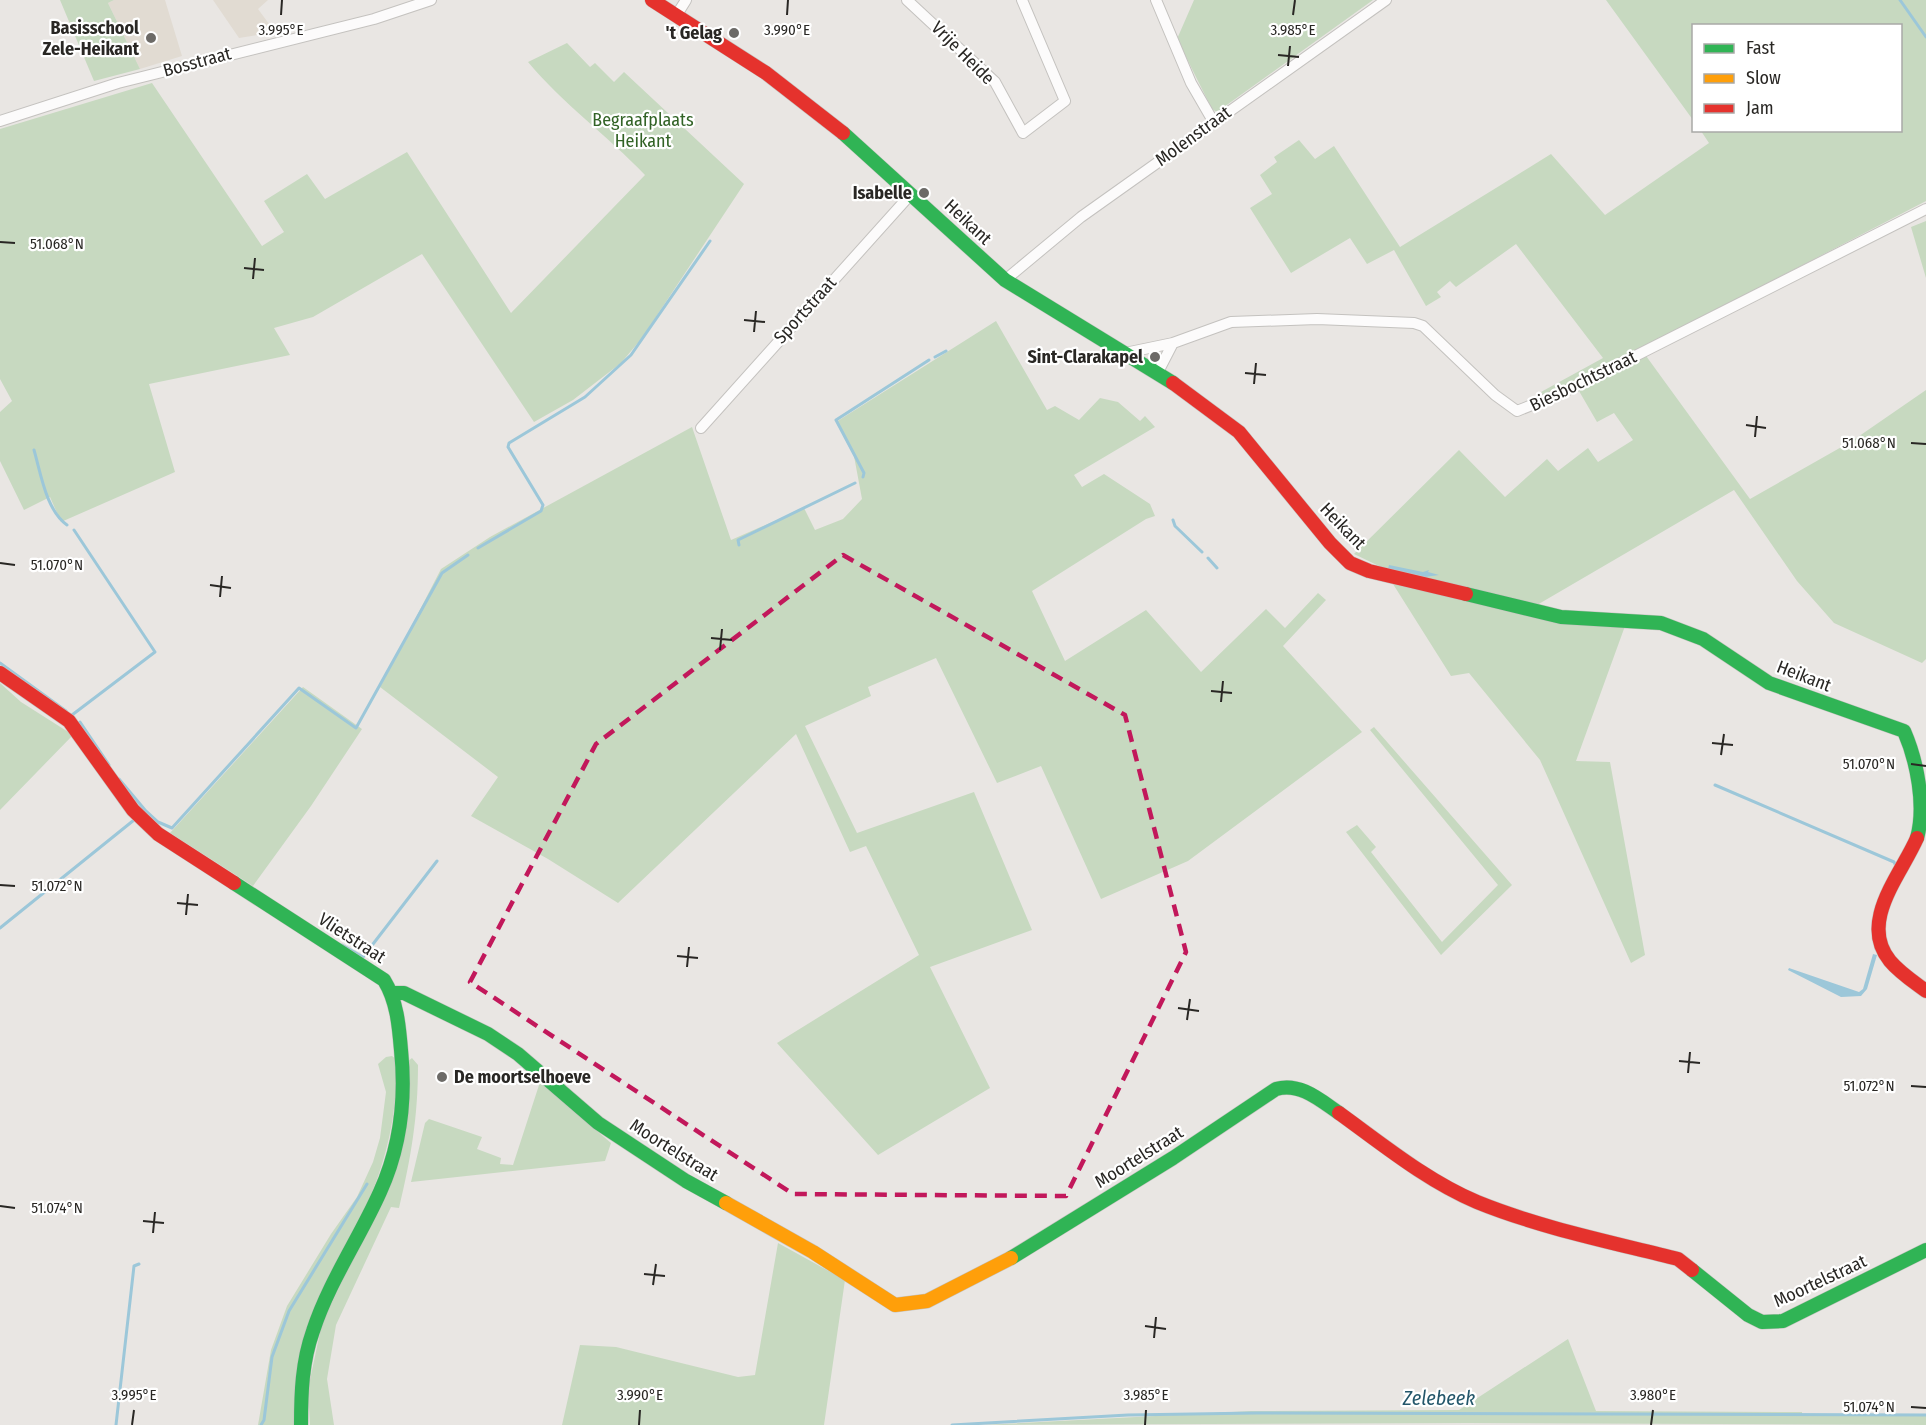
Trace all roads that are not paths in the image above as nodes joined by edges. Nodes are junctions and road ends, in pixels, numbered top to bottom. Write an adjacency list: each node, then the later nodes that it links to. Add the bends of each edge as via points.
1 (431, 0): 9 (street, Bosstraat, via 374,19 118,83)
2 (652, 0): 8 (street, Heikant)
3 (686, 0): 8 (street)
4 (907, 0): 7 (street, Vrije Heide, via 995,82 1023,133 1065,101)
5 (1156, 0): 10 (street, via 1191,83)
6 (1386, 0): 10 (street, Molenstraat)
7 (1028, 2)
8 (676, 16): 11 (street, Heikant, via 786,87)
9 (0, 121)
10 (1214, 121): 13 (street, Molenstraat, via 1081,218)
11 (911, 194): 13 (street, Heikant); 17 (street, Sportstraat)
12 (1926, 209): 14 (street, Biesbochtstraat, via 1564,392 1517,411 1423,326 1414,323 1328,319 1231,322)
13 (1005, 280): 15 (street, Heikant)
14 (1173, 343): 15 (street, Biesbochtstraat); 16 (street)
15 (1125, 353): 16 (street, Heikant)
16 (1158, 372): 19 (street, Heikant, via 1239,432 1350,563 1369,571 1562,617 1661,623 1703,639 1769,683 1904,731 1921,814 1919,833 1886,900 1879,944 1887,958)
17 (701, 428)
18 (0, 673): 20 (street, Vlietstraat, via 69,721 133,810 159,834 384,980)
19 (1926, 991)
20 (393, 993): 21 (street, Moortelstraat, via 404,993 488,1034 626,1142 895,1305 927,1301 1022,1252 1276,1089 1287,1086 1310,1093 1408,1163 1475,1201 1539,1223 1678,1259 1762,1322 1782,1321); 22 (street, via 403,1075 395,1148 380,1191 314,1323 301,1383)
21 (1926, 1250)
22 (301, 1425)

